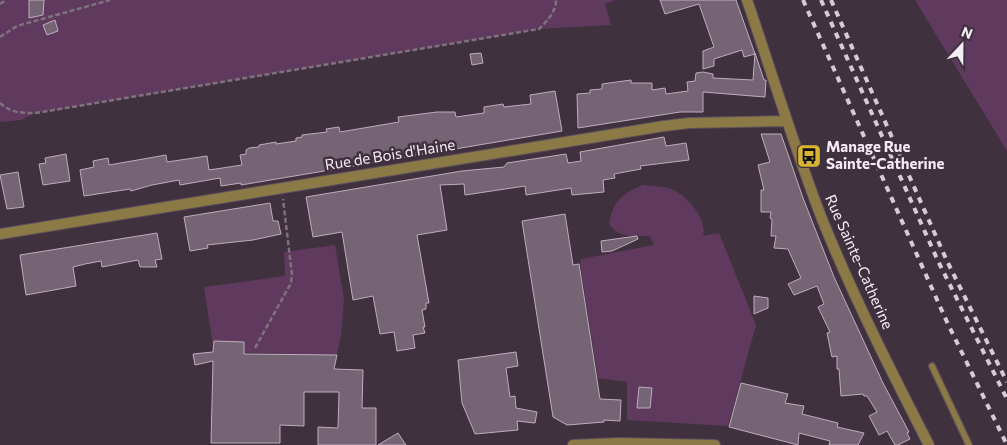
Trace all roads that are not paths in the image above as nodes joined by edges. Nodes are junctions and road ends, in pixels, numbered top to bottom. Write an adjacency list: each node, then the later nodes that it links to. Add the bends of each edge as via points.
1 (748, 0): 2 (street, Rue Sainte-Catherine)
2 (787, 121): 3 (street, Rue de Bois d'Haine, via 664,126); 7 (street, Rue Sainte-Catherine, via 846,275)
3 (0, 234)
4 (932, 366): 8 (lane)
5 (573, 445): 6 (street)
6 (715, 445)
7 (930, 445)
8 (969, 445)

